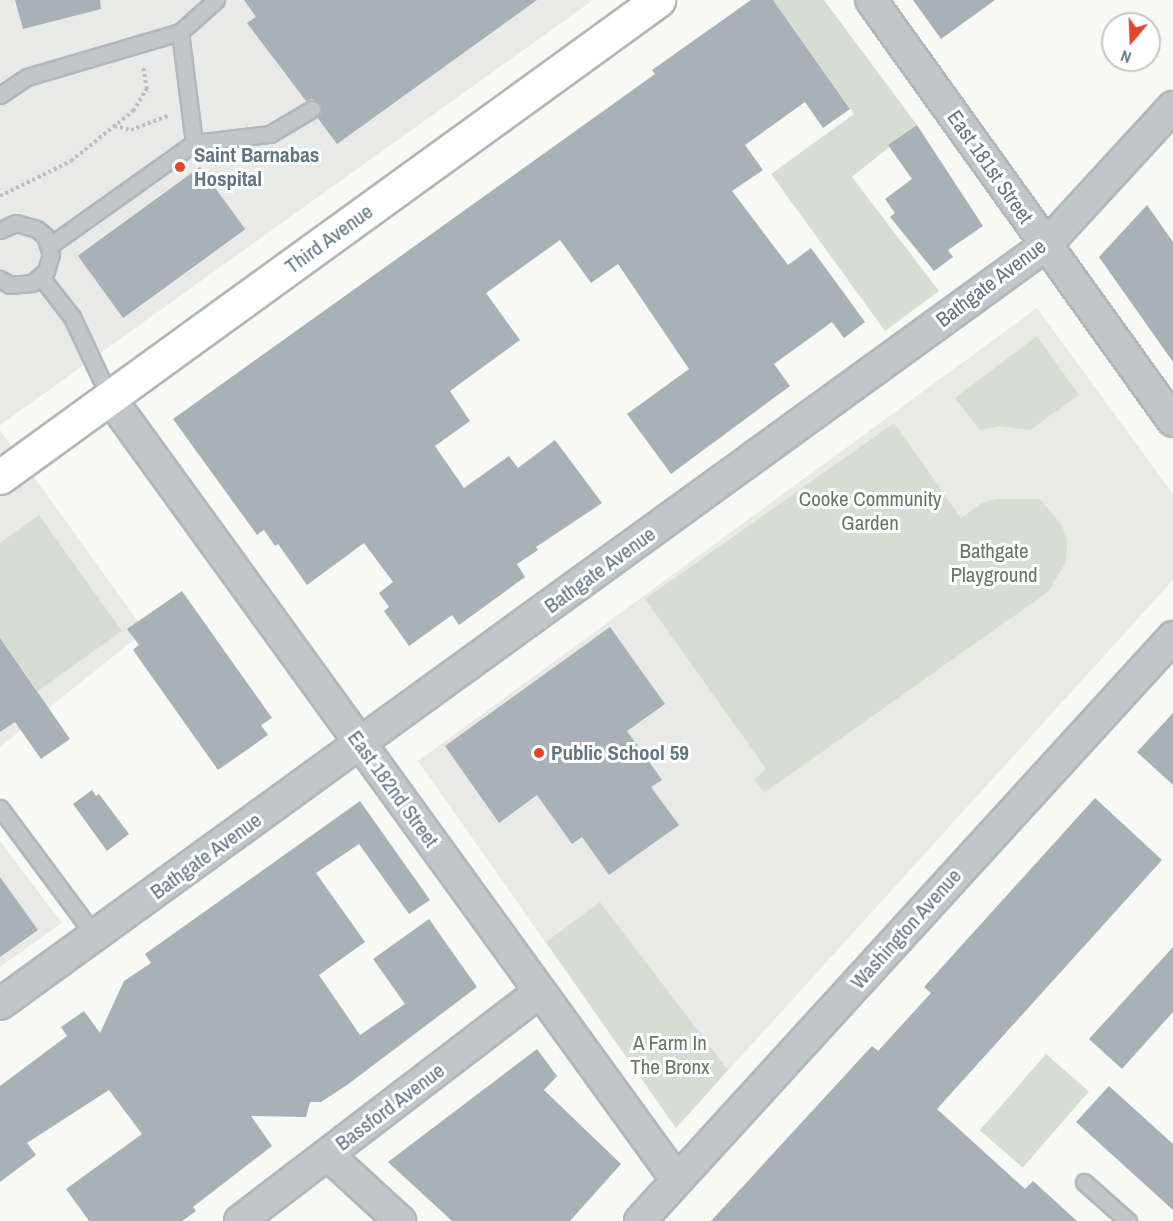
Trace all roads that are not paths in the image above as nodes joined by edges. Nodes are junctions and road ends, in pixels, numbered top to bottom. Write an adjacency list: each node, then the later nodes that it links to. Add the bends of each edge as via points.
1 (216, 0): 4 (lane)
2 (658, 0): 14 (main road, Third Avenue)
3 (871, 0): 11 (street, East 181st Street)
4 (180, 32): 5 (lane, via 27,76); 8 (lane)
5 (0, 95)
6 (1173, 107): 11 (street, Bathgate Avenue)
7 (312, 109): 8 (lane, via 270,134)
8 (194, 143): 10 (lane)
9 (0, 230): 10 (lane, via 16,223 27,224 45,236)
10 (50, 246): 12 (lane, via 50,263)
11 (1045, 246): 15 (street, East 181st Street); 18 (street, Bathgate Avenue)
12 (41, 277): 13 (lane, via 21,286); 14 (lane, via 72,317)
13 (0, 279)
14 (110, 398): 16 (main road, Third Avenue); 18 (street, East 182nd Street)
15 (1173, 421)
16 (0, 477)
17 (1173, 637): 24 (street, Washington Avenue)
18 (362, 744): 20 (street, Bathgate Avenue); 21 (street, East 182nd Street)
19 (0, 808): 20 (lane)
20 (95, 936): 22 (street, Bathgate Avenue)
21 (540, 992): 23 (street, Bassford Avenue); 24 (street, East 182nd Street)
22 (0, 1004)
23 (328, 1155): 26 (street, Bassford Avenue); 27 (street)
24 (677, 1180): 28 (street, Washington Avenue)
25 (1084, 1182): 29 (lane)
26 (240, 1221)
27 (400, 1221)
28 (640, 1221)
29 (1128, 1221)

